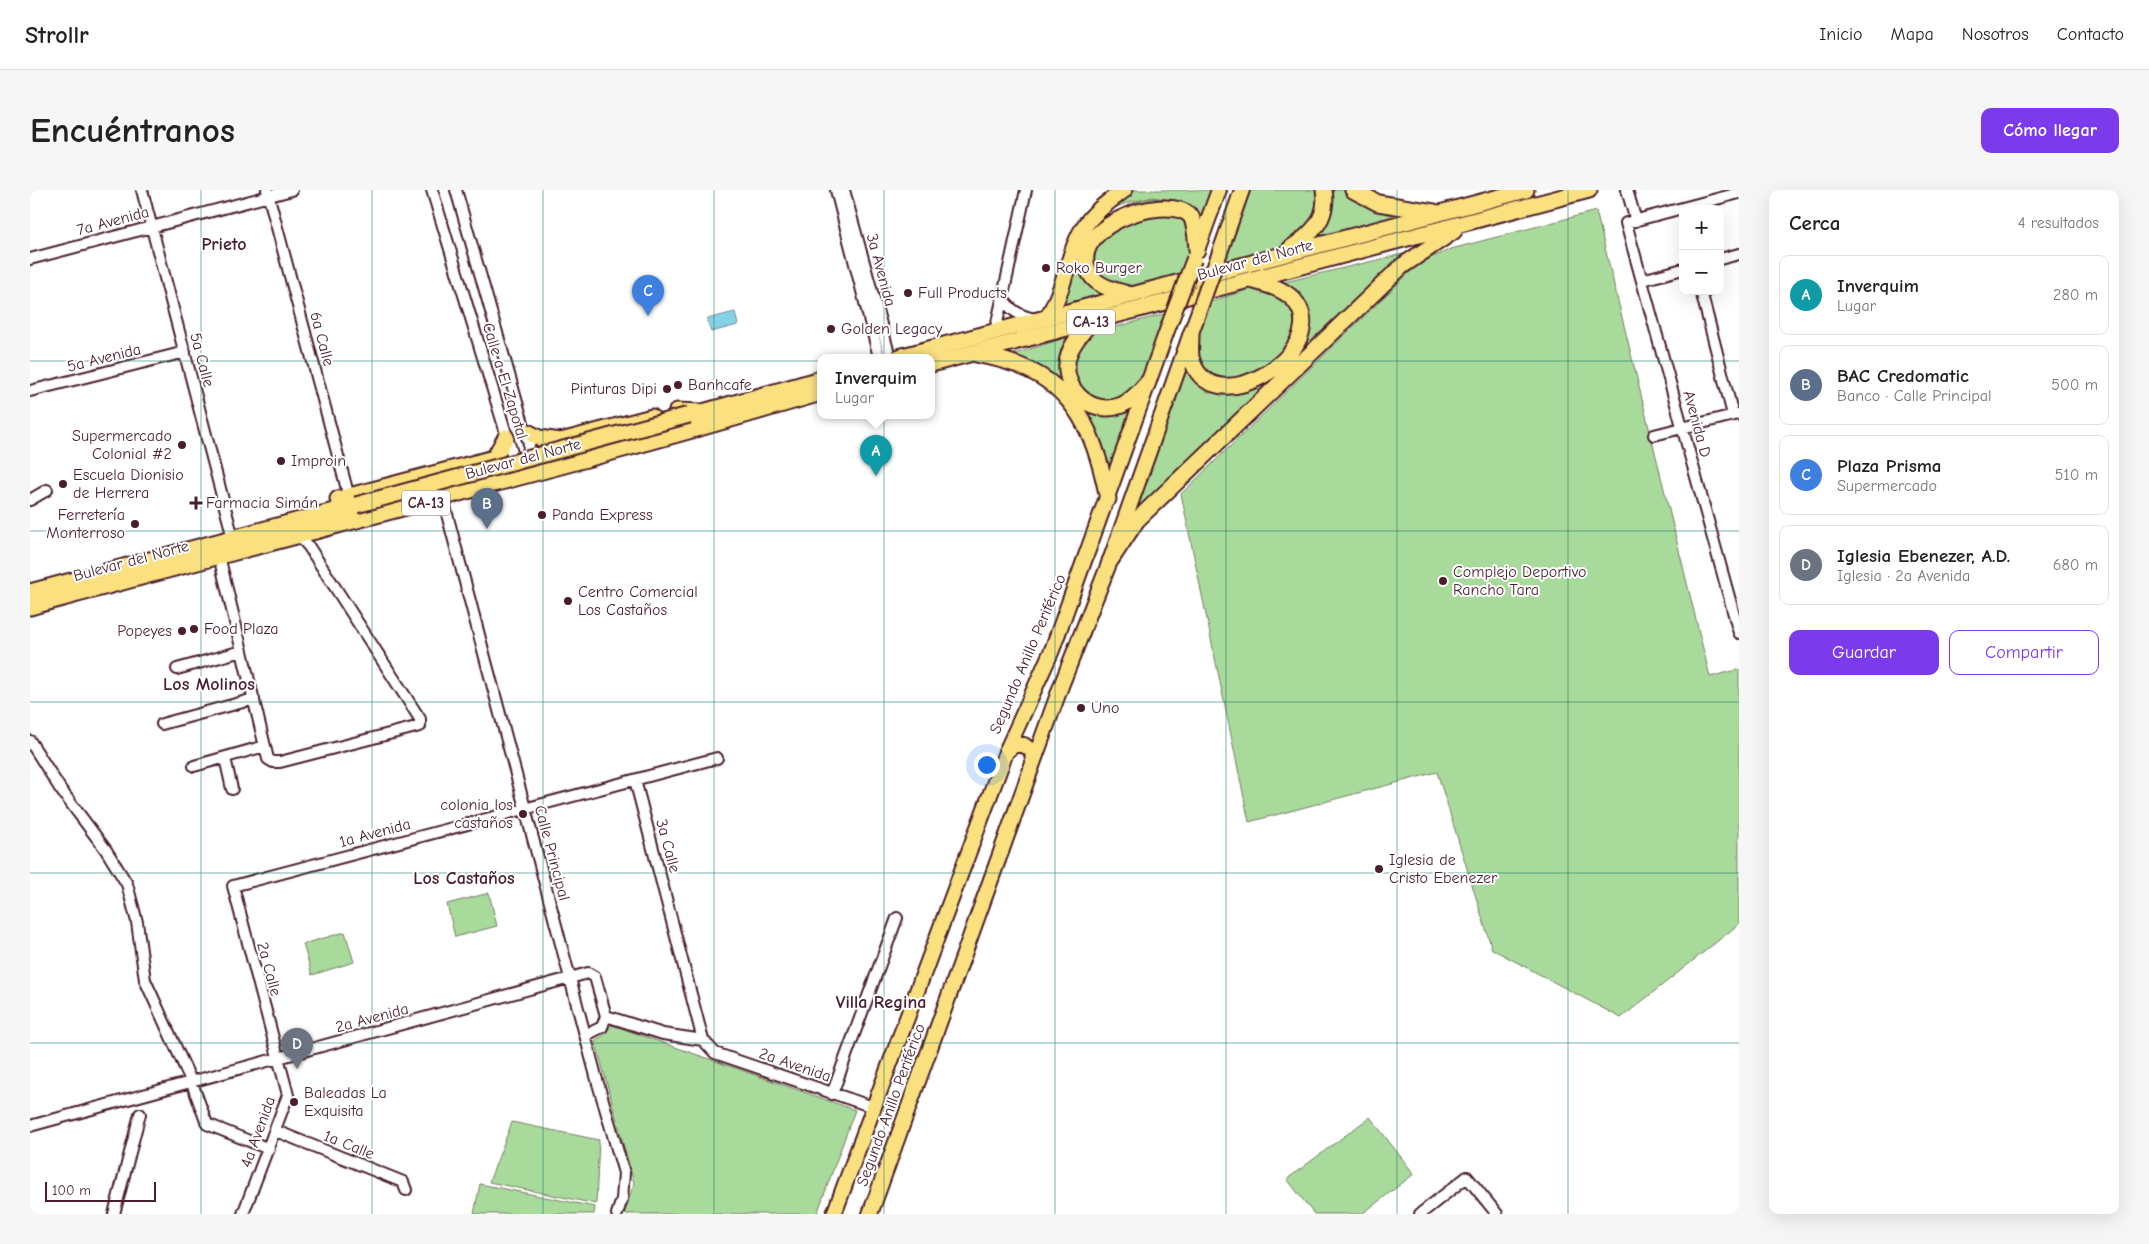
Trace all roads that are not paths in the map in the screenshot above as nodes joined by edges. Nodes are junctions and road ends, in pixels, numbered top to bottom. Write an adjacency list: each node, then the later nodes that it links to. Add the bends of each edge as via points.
1 (142, 190): 21 (street, 5a Calle)
2 (292, 190): 15 (street, 7a Avenida)
3 (432, 190): 53 (street, Calle a El Zapotal)
4 (456, 190): 50 (street, Calle a El Zapotal)
5 (836, 190): 39 (street, 3a Avenida)
6 (844, 190): 40 (street, 3a Avenida)
7 (1026, 190): 32 (street)
8 (1219, 190): 23 (main road, Segundo Anillo Periférico)
9 (1242, 190): 36 (main road, Segundo Anillo Periférico, bridge)
10 (1324, 190): 24 (highway, via 1326,206 1316,228)
11 (1352, 190): 18 (highway, via 1378,203)
12 (1526, 190): 18 (highway, Bulevar del Norte / CA-13)
13 (1589, 190): 19 (highway, Bulevar del Norte / CA-13)
14 (1626, 190): 20 (street, Avenida D)
15 (268, 193): 21 (street, 7a Avenida); 63 (street, 6a Calle)
16 (1739, 193): 20 (street)
17 (1137, 194): 23 (highway, via 1165,195 1186,208 1195,230); 30 (highway, via 1107,215 1094,232 1087,249 1087,265 1093,278 1107,288); 33 (highway, via 1096,211 1085,224 1057,302)
18 (1440, 213): 24 (highway, Bulevar del Norte / CA-13)
19 (1470, 221): 28 (highway, Bulevar del Norte / CA-13); 68 (highway, via 1402,266 1137,520)
20 (1631, 222): 29 (street, Avenida D)
21 (152, 227): 26 (street, 7a Avenida); 37 (street, 5a Calle)
22 (1739, 254): 25 (street)
23 (1196, 255): 44 (main road, Segundo Anillo Periférico, bridge)
24 (1281, 255): 30 (highway, Bulevar del Norte / CA-13)
25 (1724, 258)
26 (30, 259)
27 (1679, 270): 29 (street)
28 (1251, 280): 34 (highway, Bulevar del Norte / CA-13); 36 (highway, via 1284,291 1302,314 1303,327 1299,339 1270,373 1236,386 1207,380 1196,370 1191,356)
29 (1642, 280): 49 (street, Avenida D)
30 (1132, 295): 33 (highway, Bulevar del Norte / CA-13)
31 (1702, 295): 48 (street)
32 (1001, 296): 33 (street, via 1016,314); 35 (street)
33 (1044, 319): 35 (highway, Bulevar del Norte / CA-13)
34 (1091, 322): 38 (highway, Bulevar del Norte / CA-13); 44 (highway, via 1069,355 1070,383 1079,398 1108,408 1137,395)
35 (995, 332): 41 (highway, Bulevar del Norte / CA-13)
36 (1191, 334): 68 (main road, Segundo Anillo Periférico)
37 (185, 352): 45 (street, 5a Avenida); 66 (street, 5a Calle)
38 (972, 353): 42 (highway, Bulevar del Norte / CA-13); 60 (highway, via 1033,371 1076,409 1100,458)
39 (879, 354)
40 (889, 354)
41 (911, 354)
42 (935, 363)
43 (817, 380): 47 (highway, Bulevar del Norte / CA-13)
44 (1148, 382): 60 (main road, Segundo Anillo Periférico)
45 (30, 391)
46 (817, 394): 51 (highway, Bulevar del Norte / CA-13)
47 (696, 414): 54 (highway, via 681,410 562,441); 63 (highway, Bulevar del Norte / CA-13, bridge)
48 (1736, 414): 49 (street)
49 (1683, 428): 52 (street); 71 (street, Avenida D)
50 (526, 431): 54 (highway); 57 (street, Calle a El Zapotal, via 530,449)
51 (675, 435): 56 (highway, via 668,434); 61 (highway, Bulevar del Norte / CA-13)
52 (1654, 435)
53 (506, 437): 55 (highway); 57 (street, Calle a El Zapotal, via 512,453)
54 (548, 440): 56 (highway, via 538,452 540,459)
55 (494, 458): 58 (highway, via 508,460); 63 (highway)
56 (549, 464): 57 (highway)
57 (527, 470): 58 (highway)
58 (507, 475): 64 (highway, via 350,518)
59 (46, 490): 62 (street)
60 (1108, 498): 78 (main road, Segundo Anillo Periférico, via 1052,650)
61 (443, 499): 64 (highway, Bulevar del Norte / CA-13); 85 (street, Calle Principal)
62 (30, 500)
63 (352, 501): 65 (highway, Bulevar del Norte / CA-13)
64 (343, 523): 65 (highway, Bulevar del Norte / CA-13)
65 (295, 528): 66 (highway, Bulevar del Norte / CA-13); 67 (highway, Bulevar del Norte / CA-13); 77 (street, via 421,724 280,762 268,759)
66 (233, 538): 69 (highway, Bulevar del Norte / CA-13)
67 (219, 556): 70 (highway, Bulevar del Norte / CA-13); 72 (street)
68 (1110, 561): 81 (main road, Segundo Anillo Periférico)
69 (30, 592)
70 (30, 607)
71 (1739, 633)
72 (242, 651): 73 (street); 74 (street)
73 (177, 669)
74 (254, 698): 75 (street); 77 (street)
75 (162, 724)
76 (30, 740): 93 (street, via 127,884 137,922 145,980)
77 (265, 746): 79 (street)
78 (1006, 752): 81 (main road, via 1014,745 1024,745 1032,751); 95 (main road, Segundo Anillo Periférico)
79 (225, 758): 82 (street); 84 (street)
80 (717, 758): 83 (street, 1a Avenida)
81 (1033, 761): 105 (main road, Segundo Anillo Periférico)
82 (194, 766)
83 (635, 780): 85 (street, 1a Avenida); 91 (street, 3a Calle)
84 (232, 789)
85 (524, 809): 86 (street, 1a Avenida); 88 (street, Calle Principal)
86 (233, 886): 92 (street, 2a Calle)
87 (897, 918): 94 (street)
88 (570, 979): 89 (street, 2a Avenida, via 588,973 595,977); 90 (street, Calle Principal); 92 (street, 2a Avenida)
89 (606, 1016): 90 (street, via 602,1027); 91 (street, 2a Avenida)
90 (586, 1035): 103 (street, Calle Principal, via 624,1173 622,1199)
91 (706, 1044): 94 (street, 2a Avenida, via 715,1053)
92 (278, 1060): 93 (street, 2a Avenida); 98 (street, 4a Avenida, via 288,1095)
93 (192, 1083): 97 (street, 2a Avenida); 99 (street, via 207,1124)
94 (832, 1094): 95 (street, 2a Avenida)
95 (873, 1107): 104 (main road, Segundo Anillo Periférico)
96 (140, 1114): 101 (street)
97 (30, 1126)
98 (276, 1131): 99 (street, 4a Avenida); 100 (street, 1a Calle, via 403,1182)
99 (268, 1149): 102 (street, 4a Avenida)
100 (406, 1190)
101 (114, 1214)
102 (243, 1214)
103 (616, 1214)
104 (834, 1214)
105 (870, 1214)
106 (1420, 1214): 107 (street, via 1467,1177)
107 (1497, 1214)

